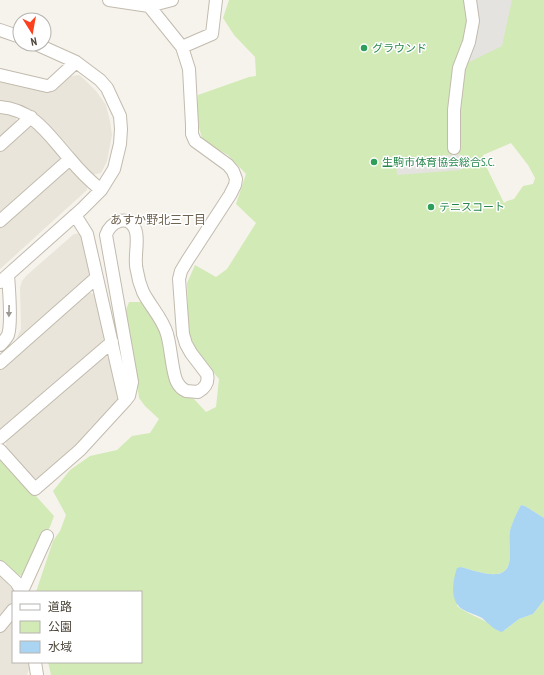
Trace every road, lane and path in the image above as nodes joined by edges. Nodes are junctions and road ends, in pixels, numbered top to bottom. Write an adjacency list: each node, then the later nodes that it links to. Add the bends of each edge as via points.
1 (110, 0): 5 (street)
2 (172, 0): 5 (street)
3 (216, 0): 8 (street, via 212,34)
4 (470, 0): 15 (street, via 473,21 469,42 459,68 454,110)
5 (150, 6): 8 (street)
6 (0, 30): 7 (street)
7 (12, 34)
8 (182, 47): 25 (street, via 189,69 192,134 195,141 228,165 236,178 230,195 187,261 179,279 183,334 186,344 207,374 208,380 198,392 186,391 177,382 167,333 140,286 136,269 136,230 132,224 119,221 108,228 106,235 132,382 129,396)
9 (52, 51): 10 (street)
10 (76, 62): 11 (street, via 51,85 46,86); 17 (street, via 107,88 120,116 122,129 114,169)
11 (0, 74)
12 (0, 107): 13 (street)
13 (31, 117): 14 (street); 16 (street, via 46,130)
14 (0, 145)
15 (454, 148)
16 (70, 159): 17 (street); 19 (street)
17 (101, 190): 18 (street)
18 (75, 215): 20 (street); 21 (street, via 87,234)
19 (0, 221)
20 (4, 278): 22 (street, one-way to 22, via 10,308 9,334)
21 (96, 278): 23 (street); 24 (street)
22 (1, 340)
23 (112, 342): 25 (street); 26 (street)
24 (0, 363)
25 (125, 401): 27 (street, via 80,450 35,489)
26 (0, 438)
27 (0, 450)
28 (47, 536): 30 (street)
29 (0, 567): 30 (street)
30 (22, 591)
31 (12, 611): 32 (street)
32 (0, 626)

